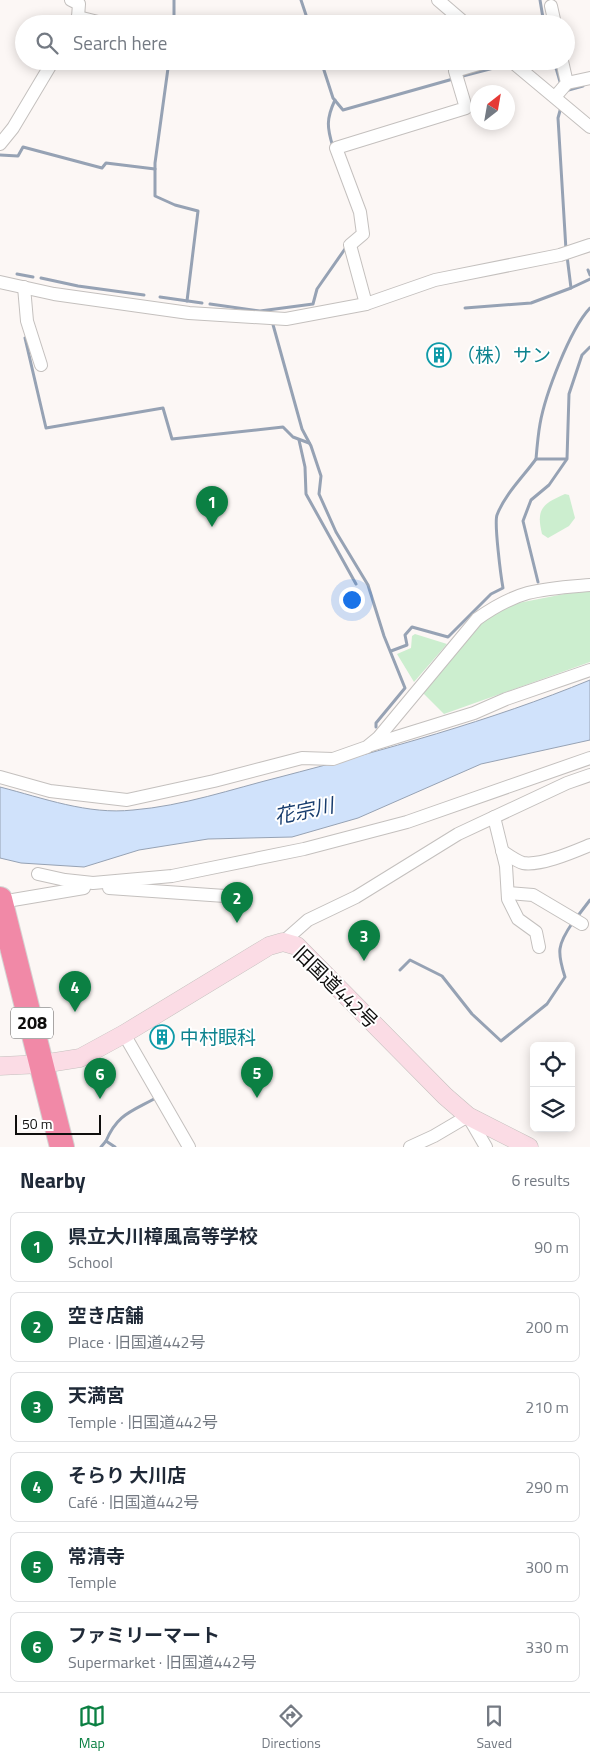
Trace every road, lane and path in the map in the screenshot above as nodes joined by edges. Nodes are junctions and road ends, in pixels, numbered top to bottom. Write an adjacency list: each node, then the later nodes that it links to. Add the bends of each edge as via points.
1 (71, 0): 4 (street, via 79,4)
2 (438, 0): 5 (street)
3 (551, 6): 6 (street)
4 (77, 15)
5 (456, 15)
6 (553, 15)
7 (48, 70): 14 (street)
8 (458, 70): 18 (street, via 455,71 466,108 336,148 360,212 363,234 350,245)
9 (525, 70): 12 (street)
10 (562, 70): 12 (street)
11 (590, 78): 12 (street)
12 (562, 94): 13 (street)
13 (590, 128)
14 (0, 144)
15 (590, 244): 18 (street, via 566,253 435,280)
16 (0, 282): 17 (street)
17 (24, 287): 18 (street, via 189,313 272,319); 19 (street, via 27,321)
18 (366, 304)
19 (40, 365)
20 (590, 585): 22 (street, via 520,594 477,619)
21 (590, 670): 22 (street, via 474,713)
22 (367, 747): 25 (street, via 333,758 302,758 214,782 127,800 50,790)
23 (590, 758): 30 (street, via 407,822 304,849 172,876)
24 (590, 775): 26 (street)
25 (0, 777)
26 (494, 817): 28 (street); 35 (street, via 458,834 356,897 308,920)
27 (590, 845): 28 (street, via 533,863 522,862)
28 (502, 851): 31 (street)
29 (38, 874): 30 (street)
30 (88, 885): 32 (street); 33 (street)
31 (508, 893): 34 (street, via 532,895); 36 (street, via 518,919 536,932)
32 (226, 896)
33 (0, 900): 38 (highway, 208)
34 (576, 921)
35 (283, 942): 37 (street, 旧国道442号, via 269,946); 40 (street, 旧国道442号, via 297,946)
36 (539, 946)
37 (124, 1034): 38 (street, 旧国道442号, via 80,1058); 42 (street)
38 (42, 1064): 39 (street, 旧国道442号); 41 (highway, 208)
39 (0, 1066)
40 (468, 1116): 43 (street); 44 (street); 45 (street, 旧国道442号)
41 (62, 1147)
42 (189, 1147)
43 (410, 1147)
44 (486, 1147)
45 (529, 1147)

